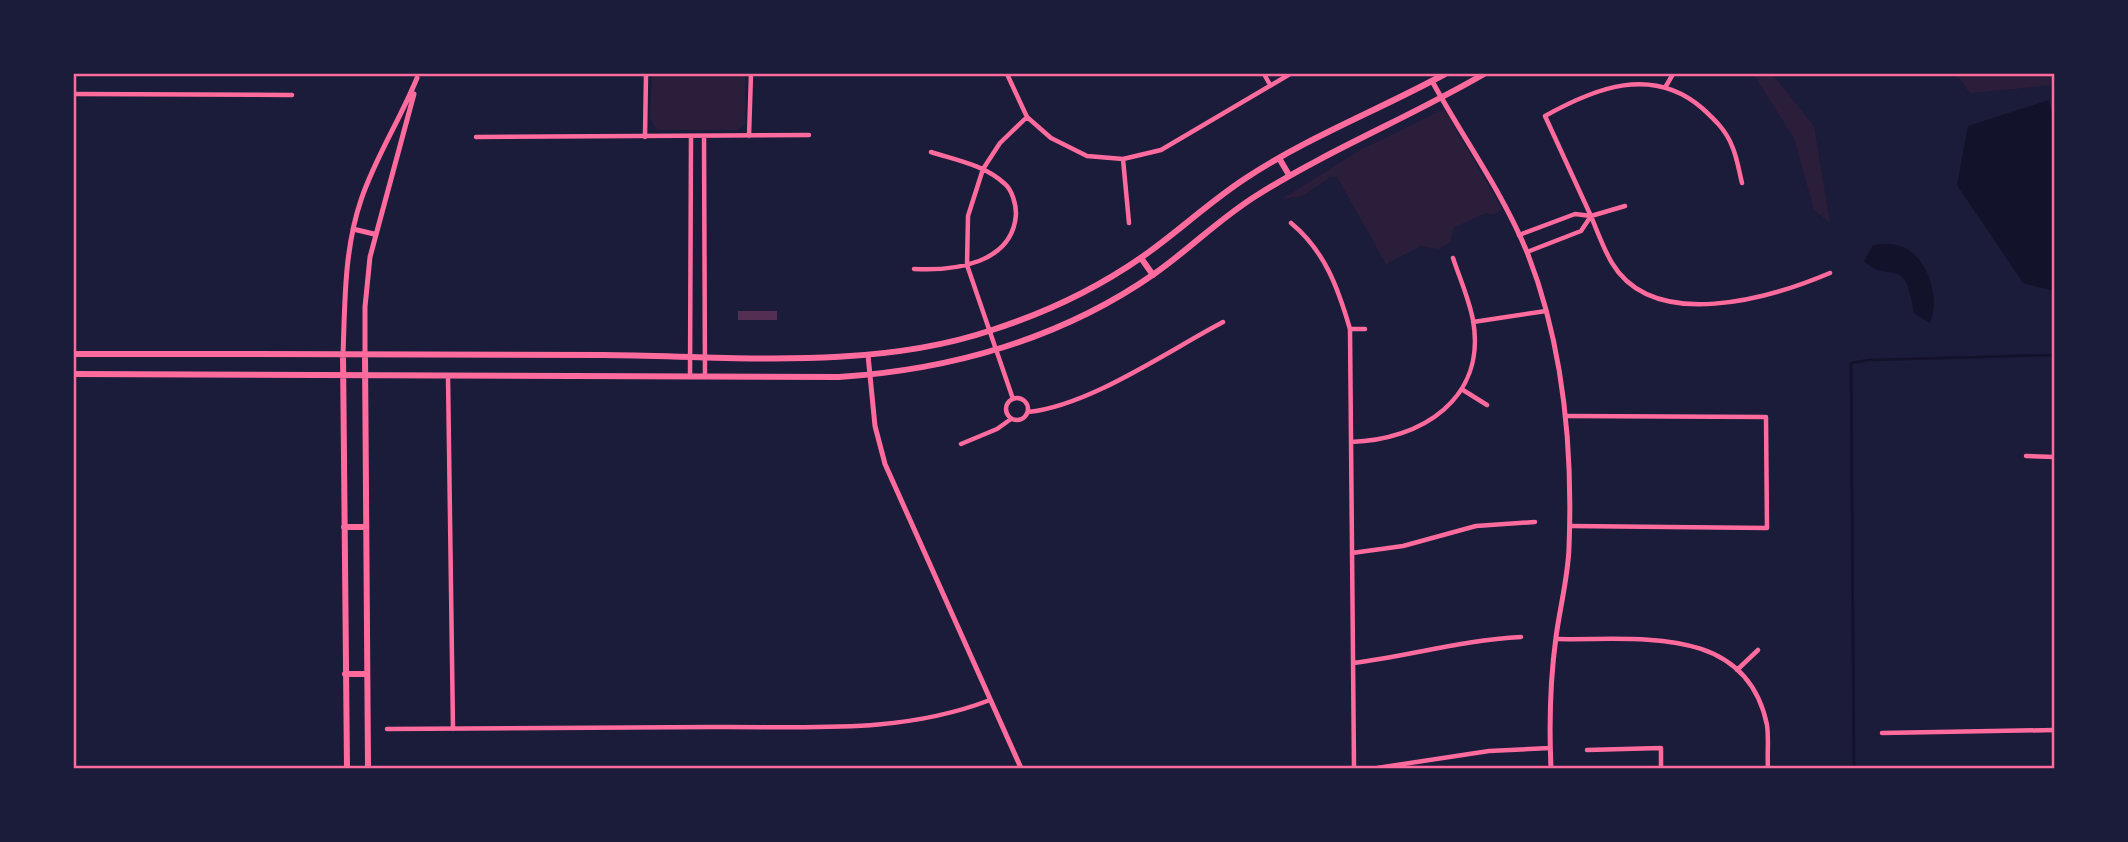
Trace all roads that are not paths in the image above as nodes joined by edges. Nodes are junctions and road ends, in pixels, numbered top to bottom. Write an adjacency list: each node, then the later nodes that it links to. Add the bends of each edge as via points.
1 (646, 74): 23 (street)
2 (751, 74): 21 (street)
3 (1007, 74): 17 (street)
4 (1264, 74): 12 (street)
5 (1290, 74): 12 (street)
6 (1427, 74): 11 (street)
7 (1445, 74): 11 (main road)
8 (1484, 74): 16 (main road)
9 (1673, 74): 13 (street)
10 (418, 76): 34 (street, via 368,182); 35 (street)
11 (1432, 81): 16 (street); 25 (main road)
12 (1269, 83): 26 (street, via 1161,150)
13 (1666, 86): 29 (street, via 1718,123 1732,145); 31 (street, via 1611,85 1545,116)
14 (74, 94): 15 (street)
15 (292, 95)
16 (1442, 99): 28 (main road); 36 (street)
17 (1027, 117): 26 (street, via 1051,138 1087,156); 27 (street, via 1000,143)
18 (809, 135): 21 (street)
19 (691, 136): 20 (street); 23 (street); 38 (street)
20 (704, 136): 21 (street); 37 (street)
21 (749, 136)
22 (476, 137): 23 (street)
23 (645, 137)
24 (931, 152): 27 (street)
25 (1279, 158): 28 (main road); 40 (main road, via 1244,179)
26 (1123, 159): 32 (street)
27 (983, 169): 42 (street, via 968,216); 42 (street, via 1007,185 1016,205 1015,227 1004,246)
28 (1289, 175): 45 (main road)
29 (1742, 183)
30 (1625, 206): 31 (street)
31 (1591, 216): 36 (street, via 1575,214); 39 (street, via 1581,231); 44 (street, via 1612,265 1660,301 1752,300)
32 (1129, 223)
33 (1291, 223): 50 (street, via 1325,261)
34 (353, 229): 35 (street); 54 (street)
35 (374, 234): 55 (street, via 366,283)
36 (1519, 236): 39 (street)
37 (704, 249): 38 (street); 58 (street)
38 (690, 250): 57 (street)
39 (1527, 252): 46 (street)
40 (1141, 258): 45 (main road); 51 (main road, via 1065,302)
41 (1453, 258): 48 (street)
42 (967, 265): 43 (street); 51 (street)
43 (914, 270)
44 (1830, 273)
45 (1153, 275): 52 (main road, via 1073,320)
46 (1546, 311): 48 (street); 70 (street)
47 (1223, 321): 69 (street, via 1103,387 1049,410)
48 (1473, 322): 66 (street, via 1474,354)
49 (1365, 329): 50 (street)
50 (1350, 330): 72 (street)
51 (990, 331): 52 (street); 56 (main road, via 914,350)
52 (996, 350): 61 (main road, via 918,369); 67 (street)
53 (74, 354): 54 (main road)
54 (343, 355): 55 (main road); 62 (main road)
55 (365, 355): 57 (main road); 63 (main road)
56 (868, 355): 58 (main road); 61 (street)
57 (690, 356): 58 (main road); 64 (street)
58 (705, 357): 65 (street)
59 (74, 374): 62 (main road)
60 (448, 375): 63 (main road); 64 (main road); 90 (street)
61 (869, 375): 65 (main road); 88 (street, via 885,464)
62 (343, 376): 63 (main road); 78 (main road)
63 (364, 376): 79 (main road)
64 (690, 377): 65 (main road)
65 (705, 378)
66 (1463, 390): 68 (street); 72 (street, via 1442,412 1408,434)
67 (1013, 399): 69 (street, via 1025,401); 71 (street, via 1005,409)
68 (1487, 405)
69 (1028, 412): 71 (street, via 1021,420)
70 (1567, 416): 77 (street); 77 (street, via 1766,417 1767,528)
71 (1011, 419): 73 (street)
72 (1351, 442): 80 (street)
73 (961, 444)
74 (2026, 456): 75 (street)
75 (2054, 457)
76 (1535, 523): 80 (street, via 1476,526 1402,546)
77 (1570, 526): 82 (street)
78 (344, 527): 79 (main road); 86 (main road)
79 (366, 527): 87 (main road)
80 (1352, 553): 84 (street)
81 (1521, 637): 84 (street, via 1475,640)
82 (1556, 639): 85 (street, via 1695,645); 93 (street, via 1548,706)
83 (1758, 650): 85 (street)
84 (1353, 663): 98 (street)
85 (1737, 670): 102 (street, via 1746,678 1767,726)
86 (345, 674): 87 (main road); 95 (main road)
87 (367, 674): 96 (main road)
88 (990, 700): 90 (street, via 915,722 839,729); 97 (street)
89 (387, 729): 90 (street)
90 (453, 729)
91 (2054, 730): 92 (street)
92 (1882, 733)
93 (1550, 748): 99 (street, via 1489,751); 100 (street)
94 (1587, 750): 101 (street, via 1661,748)
95 (346, 768)
96 (368, 768)
97 (1021, 768)
98 (1353, 768)
99 (1377, 768)
100 (1552, 768)
101 (1661, 768)
102 (1768, 768)

